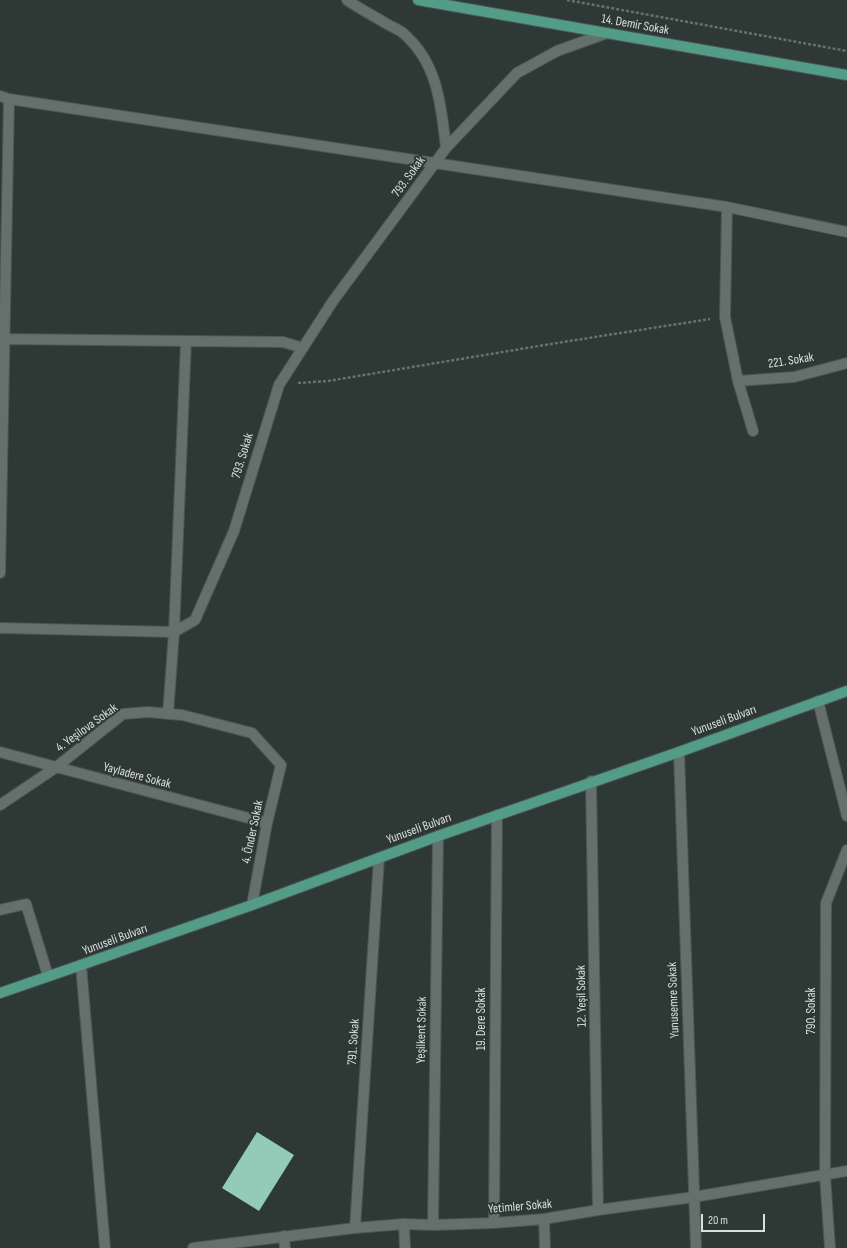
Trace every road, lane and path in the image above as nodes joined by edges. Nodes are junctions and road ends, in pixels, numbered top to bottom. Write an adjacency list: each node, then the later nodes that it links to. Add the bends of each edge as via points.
1 (347, 0): 8 (street, via 402,32 421,54 429,67 441,102)
2 (418, 0): 4 (main road, 14. Demir Sokak)
3 (567, 0): 5 (path)
4 (607, 33): 6 (main road, 14. Demir Sokak); 8 (street, 793. Sokak, via 557,51 517,73)
5 (847, 51)
6 (847, 75)
7 (4, 98): 9 (street); 12 (street)
8 (446, 148): 9 (street, 793. Sokak)
9 (435, 164): 10 (street); 16 (street, 793. Sokak, via 334,301)
10 (727, 207): 11 (street); 13 (street)
11 (847, 232)
12 (2, 315): 14 (street)
13 (725, 317): 18 (street); 19 (path, via 328,381)
14 (4, 339): 15 (street); 21 (street)
15 (186, 341): 16 (street, via 283,342); 23 (street)
16 (303, 348): 19 (street, 793. Sokak)
17 (847, 363): 18 (street, 221. Sokak, via 794,377)
18 (738, 381): 20 (street)
19 (279, 385): 23 (street, 793. Sokak, via 231,538 195,620)
20 (753, 431)
21 (0, 573)
22 (0, 628): 23 (street)
23 (174, 632): 26 (street)
24 (847, 691): 25 (main road, Yunuseli Bulvarı)
25 (818, 701): 28 (main road, Yunuseli Bulvarı); 34 (street)
26 (168, 714): 29 (street, 4. Yeşilova Sokak, via 182,715 252,733); 30 (street, 4. Yeşilova Sokak, via 123,714)
27 (0, 752): 30 (street, Yayladere Sokak)
28 (679, 752): 31 (main road, Yunuseli Bulvarı); 46 (street, Yunusemre Sokak)
29 (281, 765): 35 (street, 4. Önder Sokak)
30 (55, 768): 32 (street, 4. Yeşilova Sokak); 35 (street, Yayladere Sokak)
31 (591, 781): 33 (main road, Yunuseli Bulvarı); 47 (street, 12. Yeşil Sokak)
32 (0, 805)
33 (497, 815): 36 (main road, Yunuseli Bulvarı); 49 (street, 19. Dere Sokak)
34 (847, 816)
35 (267, 823): 39 (street, 4. Önder Sokak)
36 (438, 836): 38 (main road, Yunuseli Bulvarı); 51 (street, Yeşilkent Sokak)
37 (847, 850): 45 (street, 790. Sokak, via 826,903)
38 (379, 858): 39 (main road, Yunuseli Bulvarı); 52 (street, 791. Sokak)
39 (252, 905): 41 (main road, Yunuseli Bulvarı)
40 (0, 910): 42 (street, via 26,904)
41 (81, 965): 42 (main road, Yunuseli Bulvarı); 54 (street)
42 (48, 976): 43 (main road, Yunuseli Bulvarı)
43 (0, 993)
44 (847, 1171): 45 (street, Yetimler Sokak)
45 (825, 1176): 46 (street, Yetimler Sokak); 60 (street, 790. Sokak)
46 (694, 1197): 47 (street, Yetimler Sokak); 59 (street, Yunusemre Sokak)
47 (598, 1210): 48 (street, Yetimler Sokak)
48 (544, 1219): 49 (street, Yetimler Sokak); 58 (street)
49 (494, 1222): 51 (street, Yetimler Sokak)
50 (404, 1224): 51 (street, Yetimler Sokak); 52 (street, Yetimler Sokak); 57 (street)
51 (433, 1225)
52 (355, 1228): 53 (street, Yetimler Sokak)
53 (284, 1236): 55 (street, Yetimler Sokak); 56 (street)
54 (105, 1248)
55 (193, 1248)
56 (285, 1248)
57 (405, 1248)
58 (545, 1248)
59 (696, 1248)
60 (830, 1248)

